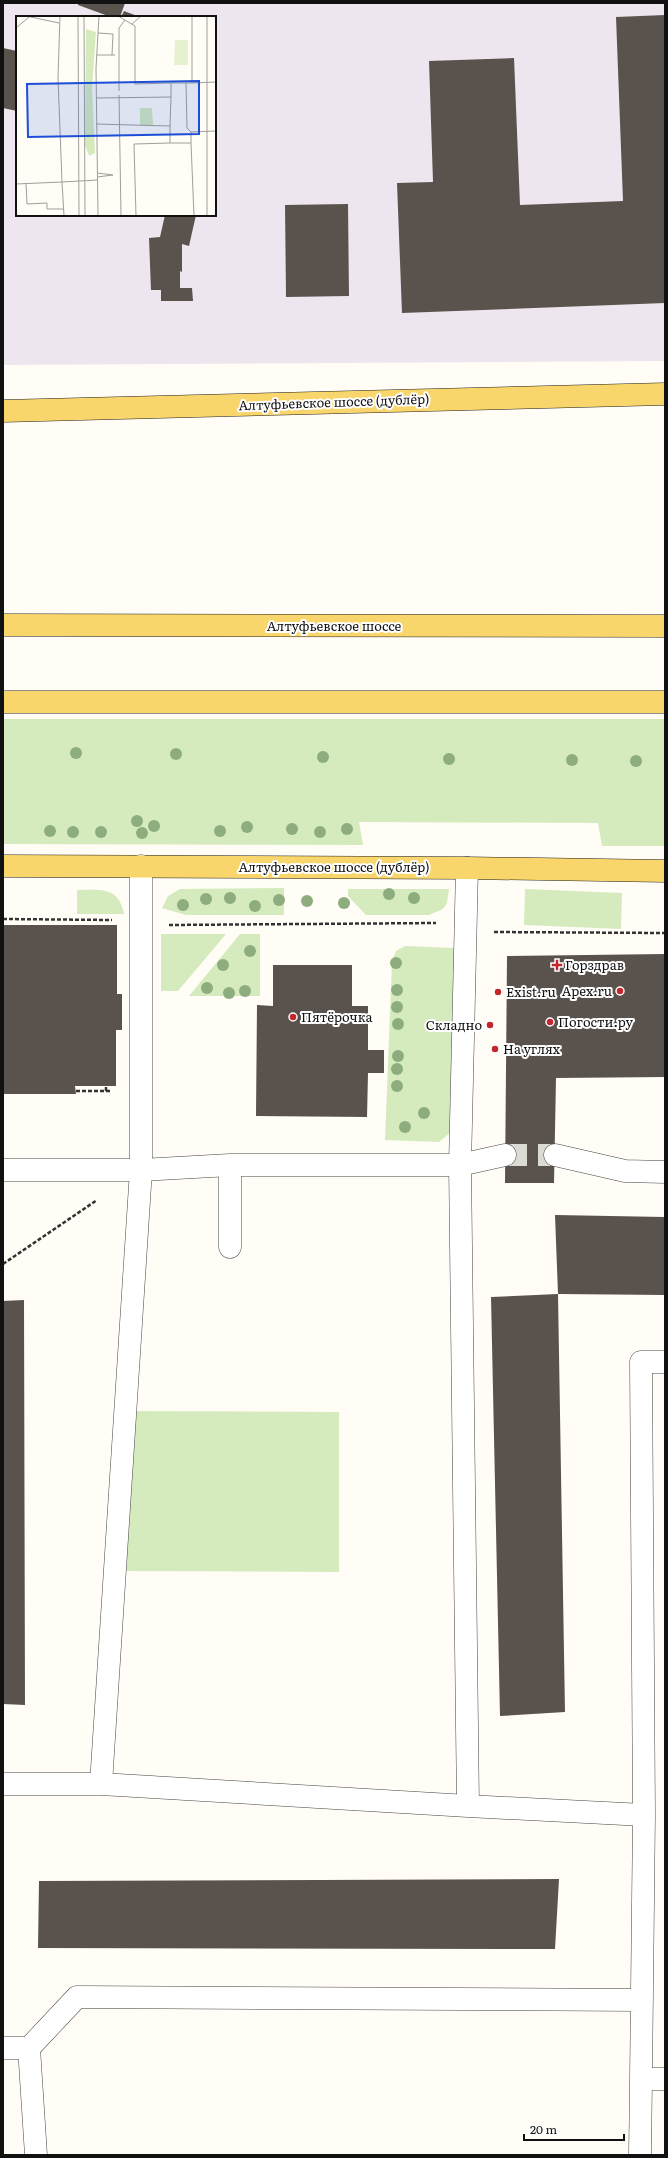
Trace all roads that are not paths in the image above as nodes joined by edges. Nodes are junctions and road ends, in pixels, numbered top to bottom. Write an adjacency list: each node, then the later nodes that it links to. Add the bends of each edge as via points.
1 (665, 394): 2 (main road, Алтуфьевское шоссе (дублёр))
2 (3, 411)
3 (3, 625): 4 (main road, Алтуфьевское шоссе)
4 (665, 626)
5 (3, 702): 6 (main road)
6 (665, 702)
7 (3, 866): 8 (main road, Алтуфьевское шоссе (дублёр))
8 (141, 866): 9 (main road, Алтуфьевское шоссе (дублёр)); 16 (lane)
9 (467, 868): 10 (main road, Алтуфьевское шоссе (дублёр)); 14 (lane)
10 (665, 871)
11 (505, 1155): 14 (lane)
12 (555, 1155): 17 (lane, via 625,1171)
13 (230, 1165): 14 (lane); 16 (lane); 18 (lane)
14 (460, 1165): 22 (lane)
15 (3, 1170): 16 (lane)
16 (140, 1170): 21 (lane)
17 (665, 1172)
18 (230, 1247)
19 (665, 1362): 23 (lane, via 641,1362)
20 (3, 1784): 21 (lane)
21 (101, 1784): 22 (lane)
22 (468, 1806): 23 (lane)
23 (644, 1816): 24 (lane)
24 (642, 2000): 26 (lane, via 77,1997); 27 (lane)
25 (3, 2048): 26 (lane)
26 (29, 2048): 29 (lane)
27 (641, 2079): 28 (lane); 30 (lane)
28 (665, 2079)
29 (36, 2155)
30 (640, 2155)

